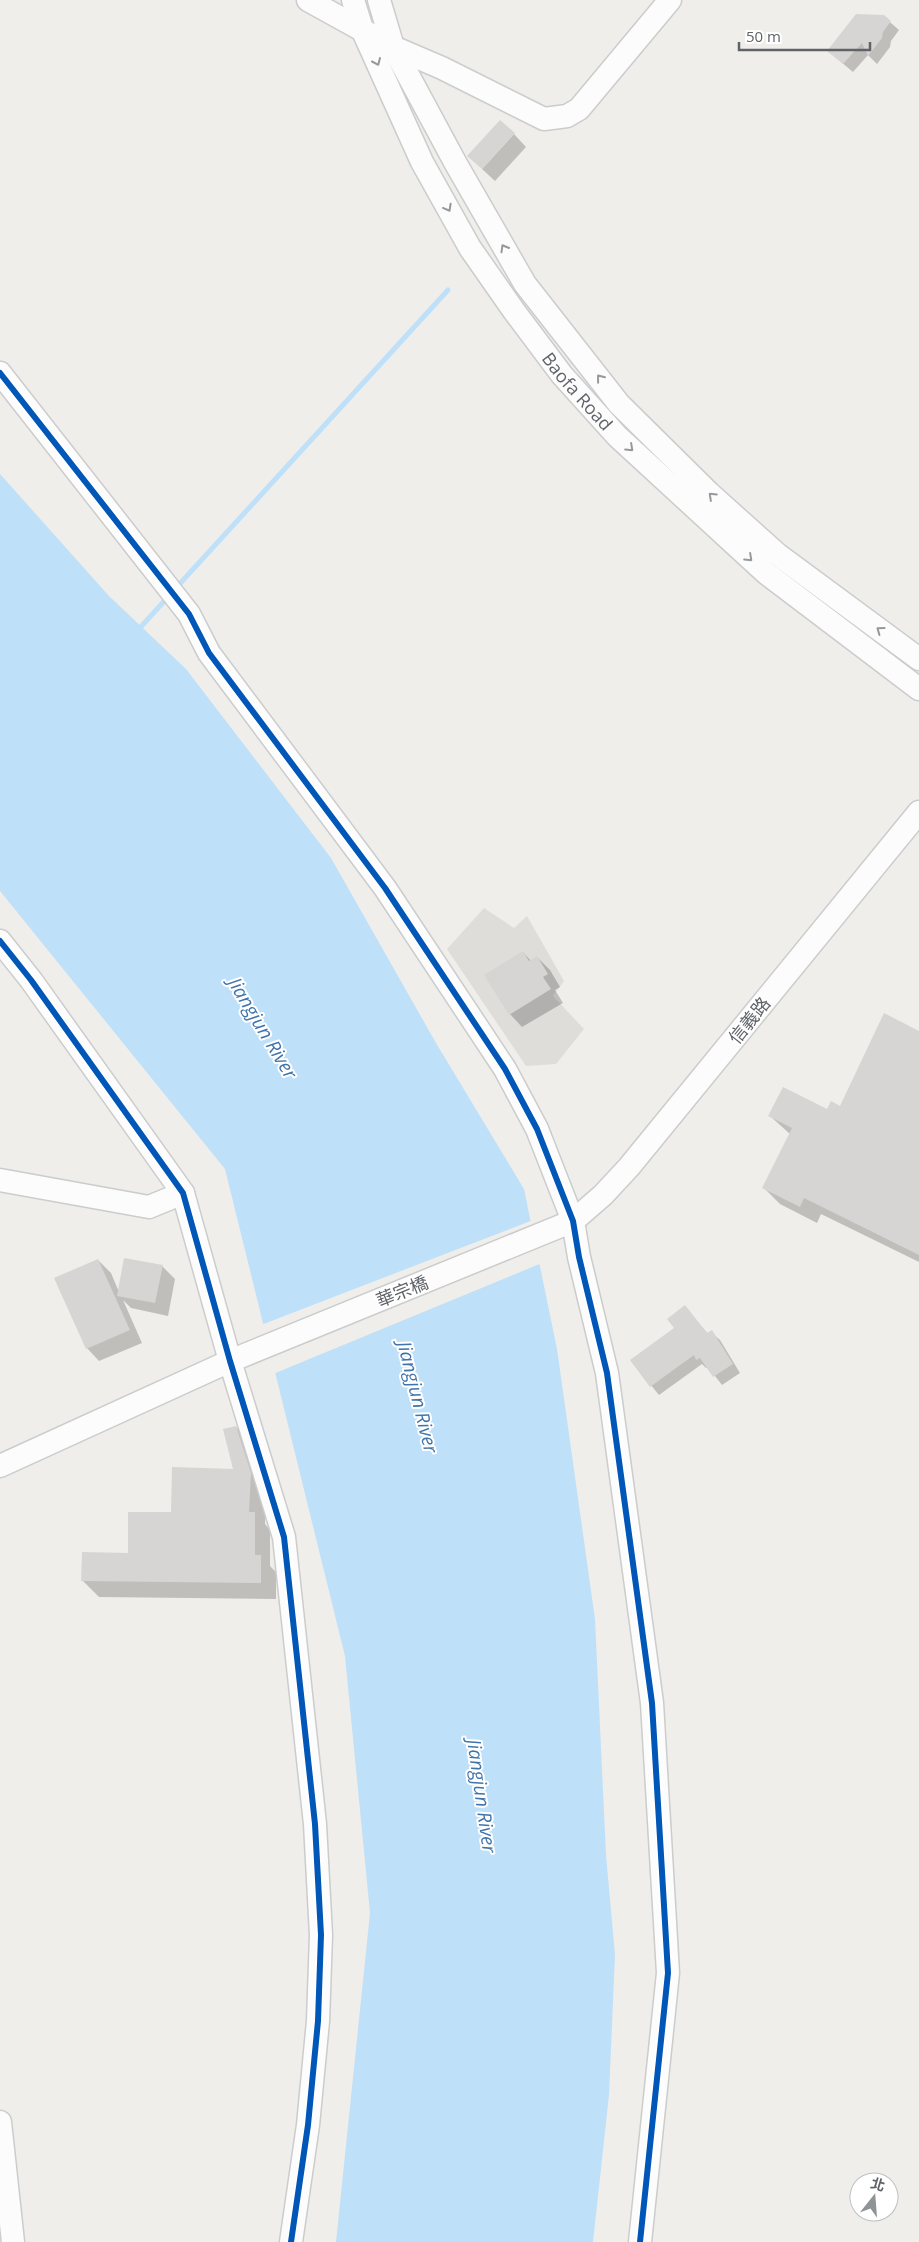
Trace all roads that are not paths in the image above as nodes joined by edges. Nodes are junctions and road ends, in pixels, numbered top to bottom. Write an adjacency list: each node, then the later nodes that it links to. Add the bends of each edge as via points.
1 (308, 0): 5 (street)
2 (353, 0): 5 (street, Baofa Road)
3 (379, 0): 6 (street, Baofa Road)
4 (670, 0): 6 (street, via 579,109 567,116 544,119)
5 (362, 29): 6 (street); 9 (street, Baofa Road, one-way to 9, via 422,162 470,248 562,375 616,436 766,573)
6 (393, 47): 8 (street, Baofa Road, one-way to 6, via 777,554 709,493 620,404 525,284)
7 (0, 373): 14 (street, via 189,614 209,653 385,888 504,1069 537,1129)
8 (919, 659)
9 (919, 689)
10 (919, 812): 14 (street, 信義路, via 629,1167)
11 (0, 941): 13 (street)
12 (0, 1180): 13 (street, via 149,1207)
13 (183, 1193): 15 (street)
14 (573, 1221): 15 (street, 華宗橋); 20 (street, via 607,1373 652,1703 668,1973)
15 (230, 1361): 16 (street, 華宗橋); 19 (street, via 284,1537 315,1824 321,1935 318,2021 308,2125)
16 (0, 1466)
17 (0, 2122): 18 (street)
18 (13, 2242)
19 (291, 2242)
20 (640, 2242)

